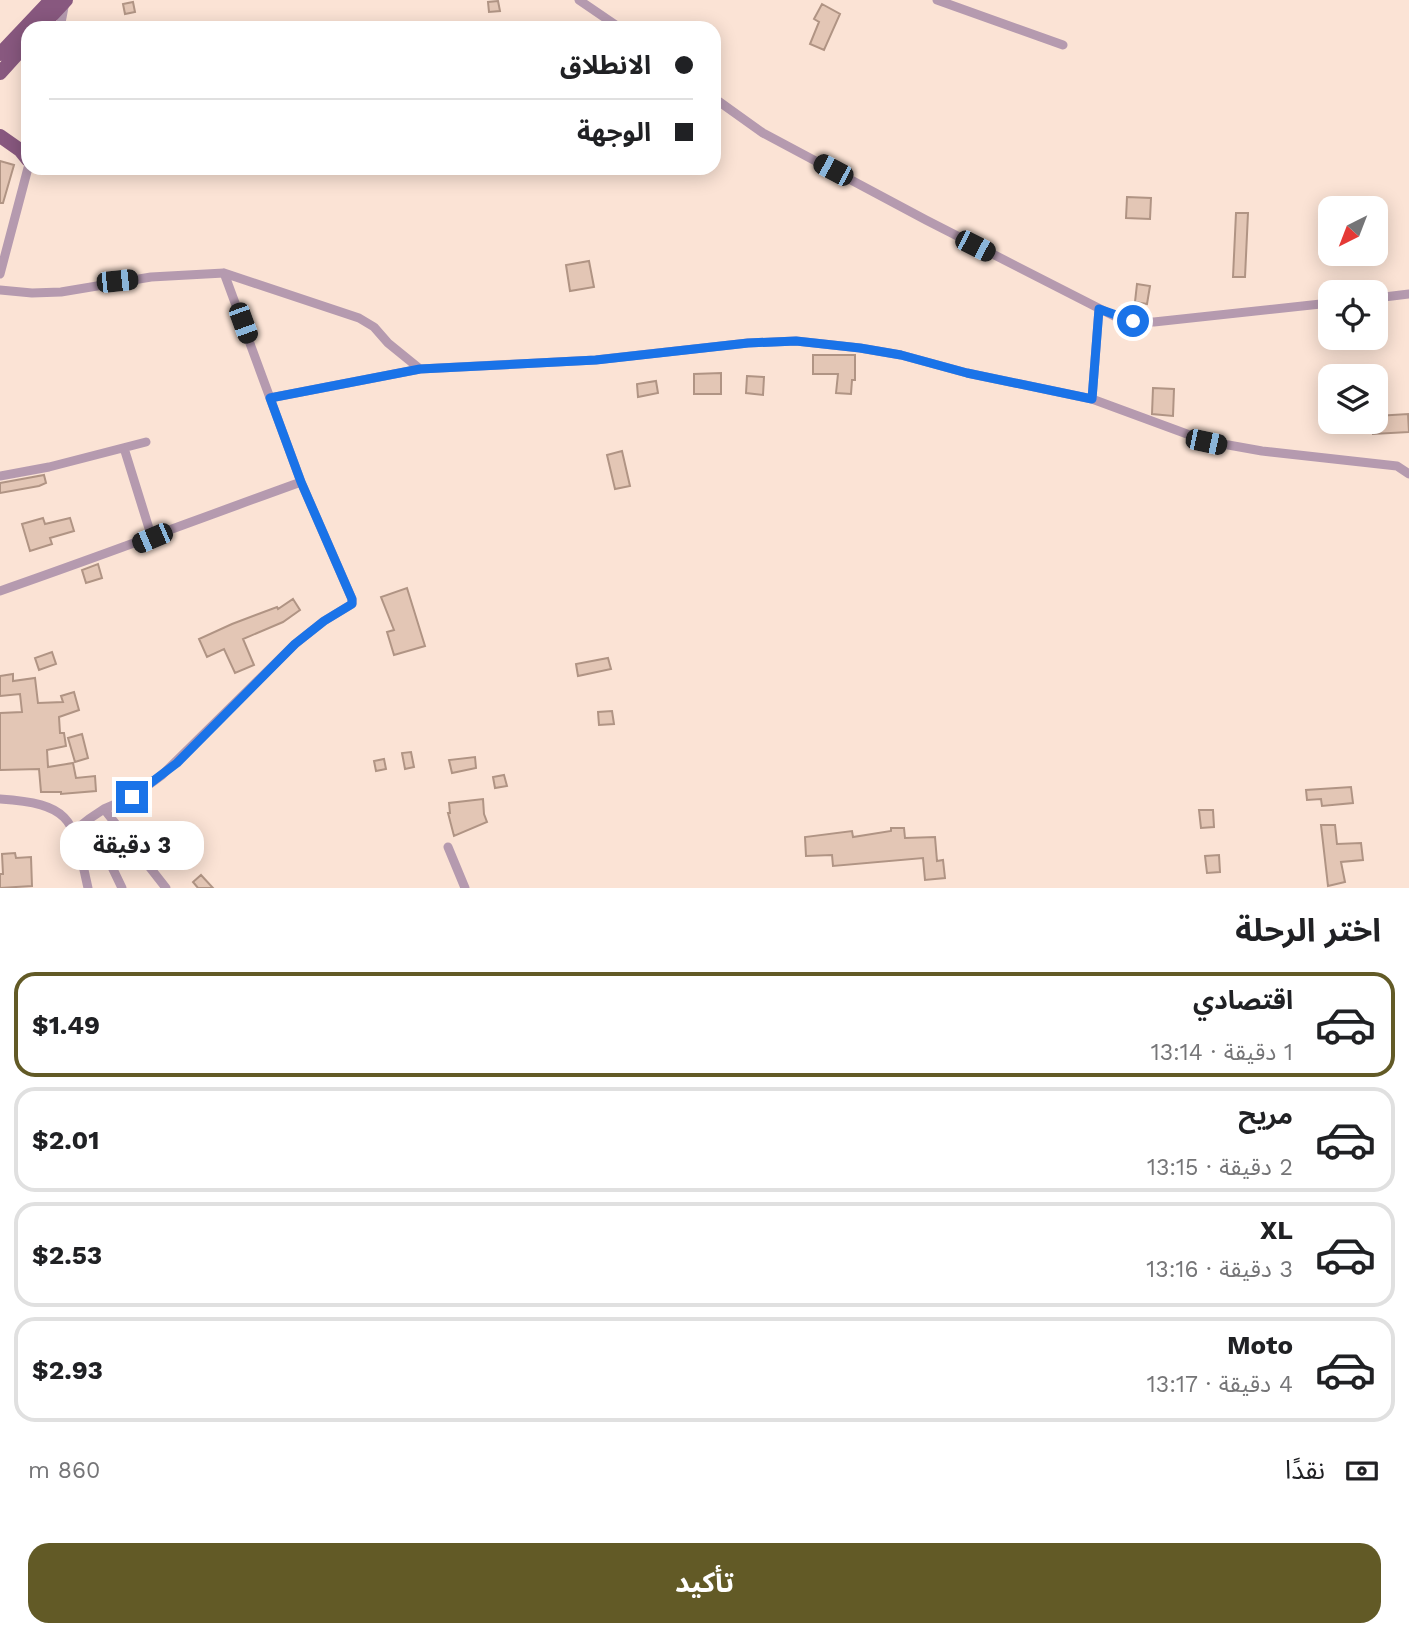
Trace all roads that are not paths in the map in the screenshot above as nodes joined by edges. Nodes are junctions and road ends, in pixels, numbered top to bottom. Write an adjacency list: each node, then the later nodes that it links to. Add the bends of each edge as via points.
1 (51, 0): 5 (main road)
2 (66, 0): 6 (main road); 7 (street)
3 (579, 0): 8 (street)
4 (937, 0): 10 (street)
5 (31, 21)
6 (46, 21)
7 (62, 21)
8 (610, 21)
9 (21, 32): 12 (main road)
10 (1063, 45)
11 (21, 50): 13 (main road)
12 (0, 54)
13 (0, 73)
14 (721, 103): 24 (street, via 763,133)
15 (0, 136): 16 (main road)
16 (21, 151)
17 (26, 175): 19 (street)
18 (224, 273): 20 (street, via 117,281 61,292); 25 (street, via 359,318); 26 (street)
19 (0, 274)
20 (0, 290)
21 (1409, 294): 22 (street)
22 (1388, 297)
23 (1318, 304): 24 (street, via 1154,322 1133,321)
24 (1099, 309): 27 (street)
25 (420, 369): 26 (street); 27 (street, via 596,360 796,341 901,355)
26 (270, 398): 32 (street)
27 (1092, 399): 30 (street, via 1206,442 1397,467)
28 (146, 442): 29 (street)
29 (124, 448): 31 (street); 33 (street)
30 (1409, 474)
31 (0, 476)
32 (301, 482): 33 (street); 36 (street, via 352,604 295,644 162,775 132,797)
33 (152, 538): 34 (street)
34 (0, 591)
35 (0, 799): 38 (street, via 48,808 63,815)
36 (104, 809): 37 (street); 42 (street)
37 (89, 819): 38 (street); 41 (street)
38 (75, 830): 40 (street)
39 (448, 847): 43 (street)
40 (88, 888)
41 (122, 888)
42 (166, 888)
43 (465, 888)

